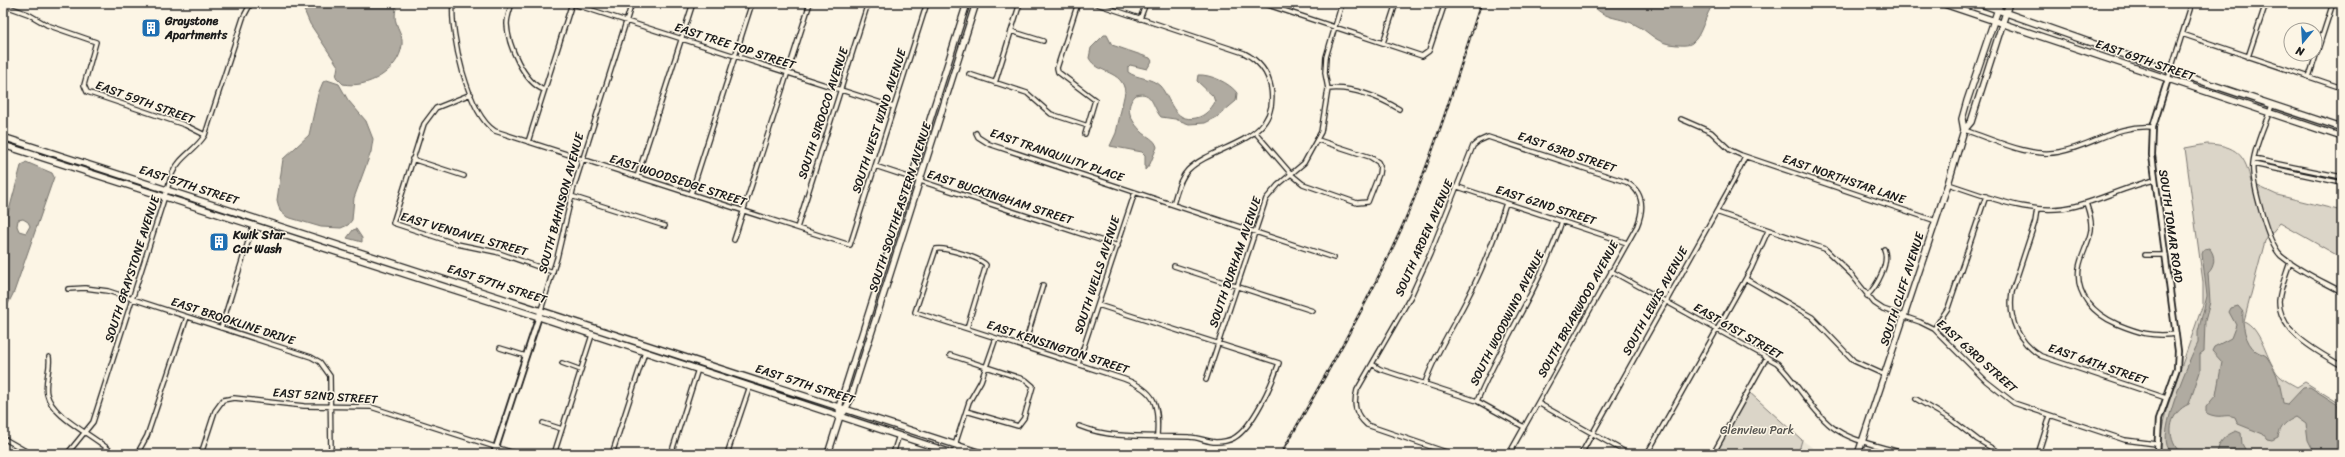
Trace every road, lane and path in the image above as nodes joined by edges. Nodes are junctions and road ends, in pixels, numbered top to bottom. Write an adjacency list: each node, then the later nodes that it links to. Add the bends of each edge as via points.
1 (251, 3): 66 (street, SOUTH GRAYSTONE AVENUE, via 243,18)
2 (453, 3): 53 (street, via 454,40)
3 (512, 3): 51 (street, via 507,22 510,40 523,72 531,83)
4 (571, 3): 33 (street, EAST TREE TOP STREET); 51 (street)
5 (632, 3): 33 (street, SOUTH BAHNSON AVENUE)
6 (693, 3): 38 (street)
7 (752, 3): 41 (street)
8 (810, 3): 44 (street)
9 (868, 3): 52 (street, SOUTH SIROCCO AVENUE)
10 (927, 3): 55 (street, SOUTH WEST WIND AVENUE)
11 (967, 3): 83 (main road, SOUTH SOUTHEASTERN AVENUE)
12 (976, 3): 85 (main road, SOUTH SOUTHEASTERN AVENUE)
13 (1020, 3): 36 (street)
14 (1078, 3): 59 (street, via 1057,68 1058,72 1095,100)
15 (1094, 3): 31 (street)
16 (1146, 3): 31 (street)
17 (1262, 3): 35 (street)
18 (1342, 3): 35 (street, SOUTH DURHAM AVENUE)
19 (1396, 3): 40 (street)
20 (1445, 3): 40 (street, via 1426,55 1419,56)
21 (1941, 3): 32 (main road, EAST 69TH STREET)
22 (1978, 3): 29 (main road, EAST 69TH STREET)
23 (2000, 3): 29 (main road, SOUTH CLIFF AVENUE)
24 (2009, 3): 30 (main road, SOUTH CLIFF AVENUE)
25 (2192, 3): 37 (street, SOUTH TOMAR ROAD)
26 (2266, 3): 42 (street)
27 (2333, 3): 46 (street)
28 (3, 5): 66 (street, EAST 59TH STREET, via 28,14 47,25 96,42 84,85 87,92 184,125)
29 (1998, 10): 30 (main road, EAST 69TH STREET); 32 (main road, SOUTH CLIFF AVENUE)
30 (2006, 13): 34 (main road, SOUTH CLIFF AVENUE); 43 (main road, EAST 69TH STREET)
31 (1140, 19): 63 (street, via 1244,53 1260,65 1268,79 1271,100 1266,119)
32 (1994, 20): 34 (main road, EAST 69TH STREET); 62 (main road, SOUTH CLIFF AVENUE, via 1962,119)
33 (626, 21): 38 (street, EAST TREE TOP STREET); 76 (street, SOUTH BAHNSON AVENUE)
34 (2002, 24): 47 (main road, EAST 69TH STREET); 62 (main road, SOUTH CLIFF AVENUE, via 1971,122)
35 (1336, 28): 40 (street); 50 (street, SOUTH DURHAM AVENUE, via 1326,58)
36 (1011, 31): 39 (street); 48 (street)
37 (2182, 34): 42 (street); 43 (street, SOUTH TOMAR ROAD)
38 (681, 39): 41 (street, EAST TREE TOP STREET); 81 (street)
39 (1043, 41)
40 (1383, 43)
41 (735, 56): 44 (street, EAST TREE TOP STREET); 91 (street)
42 (2248, 57): 46 (street)
43 (2171, 71): 47 (street, SOUTH TOMAR ROAD); 54 (main road, EAST 69TH STREET)
44 (788, 73): 52 (street, EAST TREE TOP STREET); 100 (street)
45 (969, 74): 48 (street)
46 (2309, 77): 49 (street)
47 (2168, 79): 57 (main road, EAST 69TH STREET); 60 (street, SOUTH TOMAR ROAD)
48 (995, 83): 59 (street, via 1027,93 1051,114)
49 (2342, 88)
50 (1328, 89): 56 (street, via 1340,87 1388,102); 69 (street, SOUTH DURHAM AVENUE, via 1325,117)
51 (544, 90): 71 (street)
52 (841, 90): 55 (street, EAST TREE TOP STREET); 106 (street, SOUTH SIROCCO AVENUE)
53 (471, 94): 71 (street, EAST WOODSEDGE STREET, via 482,119 499,133); 74 (street, via 436,108 424,124)
54 (2272, 105): 57 (street); 61 (main road, EAST 69TH STREET)
55 (894, 107): 78 (street, SOUTH WEST WIND AVENUE)
56 (1399, 109)
57 (2269, 113): 68 (main road, EAST 69TH STREET); 75 (street)
58 (1681, 119): 73 (street, EAST NORTHSTAR LANE, via 1711,132 1730,150)
59 (1088, 126): 65 (street)
60 (2153, 127): 62 (street, via 2128,127 2066,150 2048,153 2028,151); 84 (street, SOUTH TOMAR ROAD, via 2152,155)
61 (2342, 128)
62 (1964, 130): 87 (main road, SOUTH CLIFF AVENUE)
63 (1256, 132): 79 (street); 98 (street, via 1190,169 1182,179)
64 (976, 133): 90 (street, EAST TRANQUILITY PLACE, via 989,144)
65 (1086, 134)
66 (205, 135): 89 (street, SOUTH GRAYSTONE AVENUE, via 199,145 175,167)
67 (3, 137): 89 (main road, EAST 57TH STREET)
68 (2342, 137)
69 (1318, 140): 79 (street, SOUTH DURHAM AVENUE, via 1308,157); 79 (street, via 1378,162 1380,170 1370,199 1364,204 1357,203 1308,187)
70 (1479, 141): 88 (street, SOUTH ARDEN AVENUE, via 1471,151); 95 (street, EAST 63RD STREET, via 1494,138 1626,182 1635,188)
71 (528, 142): 76 (street, EAST WOODSEDGE STREET)
72 (3, 146): 94 (main road, EAST 57TH STREET)
73 (1745, 157): 101 (street, SOUTH LEWIS AVENUE); 103 (street, EAST NORTHSTAR LANE)
74 (412, 159): 80 (street); 120 (street, EAST VENDAVEL STREET, via 393,223 457,244 496,252)
75 (2254, 159): 77 (street); 82 (street)
76 (582, 160): 81 (street, EAST WOODSEDGE STREET); 92 (street, SOUTH BAHNSON AVENUE)
77 (2253, 164): 86 (street); 117 (street, via 2269,238 2274,248)
78 (875, 166): 83 (street, EAST BUCKINGHAM STREET); 111 (street, SOUTH WEST WIND AVENUE)
79 (1292, 174): 108 (street, SOUTH DURHAM AVENUE, via 1266,199)
80 (464, 176)
81 (637, 177): 91 (street, EAST WOODSEDGE STREET)
82 (2342, 177)
83 (912, 178): 85 (street, EAST BUCKINGHAM STREET); 166 (main road, SOUTH SOUTHEASTERN AVENUE)
84 (2155, 180): 97 (street, via 2134,184); 115 (street, SOUTH TOMAR ROAD)
85 (920, 181): 112 (street, EAST BUCKINGHAM STREET); 167 (main road, SOUTH SOUTHEASTERN AVENUE)
86 (2342, 183)
87 (1948, 184): 93 (street); 103 (main road, SOUTH CLIFF AVENUE)
88 (1458, 187): 96 (street, EAST 62ND STREET); 152 (street, SOUTH ARDEN AVENUE, via 1411,296)
89 (168, 190): 94 (street, SOUTH GRAYSTONE AVENUE); 130 (main road, EAST 57TH STREET)
90 (1135, 192): 98 (street, EAST TRANQUILITY PLACE); 112 (street, SOUTH WELLS AVENUE)
91 (690, 194): 100 (street, EAST WOODSEDGE STREET)
92 (571, 196): 105 (street); 120 (street, SOUTH BAHNSON AVENUE)
93 (1986, 196): 99 (street); 138 (street, via 1948,308)
94 (165, 197): 104 (main road, EAST 57TH STREET); 127 (street, SOUTH GRAYSTONE AVENUE)
95 (1641, 199): 110 (street, SOUTH BRIARWOOD AVENUE, via 1641,216)
96 (1506, 203): 102 (street, EAST 62ND STREET); 159 (street, via 1486,260 1435,358)
97 (2086, 203): 99 (street); 139 (street, via 2091,231 2079,268 2079,277 2083,296 2088,304 2105,319 2145,334 2156,337)
98 (1173, 204): 108 (street, EAST TRANQUILITY PLACE)
99 (2037, 209): 161 (street, EAST 64TH STREET, via 2010,304 2015,328 2021,340 2030,350 2041,356)
100 (744, 211): 106 (street, EAST WOODSEDGE STREET); 109 (street)
101 (1716, 212): 107 (street, EAST 63RD STREET); 128 (street, SOUTH LEWIS AVENUE)
102 (1562, 221): 110 (street, EAST 62ND STREET); 163 (street, SOUTH WOODWIND AVENUE, via 1543,272 1490,370)
103 (1936, 221): 134 (main road, SOUTH CLIFF AVENUE)
104 (254, 226): 133 (main road, EAST 57TH STREET); 135 (street)
105 (665, 226)
106 (797, 228): 111 (street, EAST WOODSEDGE STREET)
107 (1768, 230): 121 (street); 126 (street, EAST 63RD STREET, via 1834,255)
108 (1255, 231): 116 (street, EAST TRANQUILITY PLACE); 123 (street, SOUTH DURHAM AVENUE)
109 (734, 240)
110 (1627, 243): 119 (street, SOUTH BRIARWOOD AVENUE)
111 (850, 245)
112 (1118, 246): 129 (street, SOUTH WELLS AVENUE)
113 (1884, 249): 126 (street, via 1886,258 1879,280)
114 (2146, 255): 115 (street)
115 (2166, 255): 139 (street, SOUTH TOMAR ROAD)
116 (1334, 258)
117 (2290, 262): 125 (street); 153 (street, via 2279,303 2286,322 2299,338)
118 (1174, 266): 123 (street)
119 (1611, 271): 128 (street, EAST 61ST STREET); 164 (street, SOUTH BRIARWOOD AVENUE)
120 (553, 272): 130 (street, SOUTH BAHNSON AVENUE)
121 (1746, 279): 137 (street); 157 (street, via 1812,317 1854,361)
122 (1043, 285): 143 (street)
123 (1237, 286): 131 (street); 142 (street, SOUTH DURHAM AVENUE)
124 (68, 289): 127 (street, EAST BROOKLINE DRIVE, via 99,290)
125 (2342, 292)
126 (1867, 296): 134 (street, EAST 63RD STREET, via 1883,309)
127 (132, 300): 132 (street, EAST BROOKLINE DRIVE); 175 (street, SOUTH GRAYSTONE AVENUE, via 96,414)
128 (1667, 301): 137 (street, EAST 61ST STREET); 176 (street, SOUTH LEWIS AVENUE)
129 (1098, 305): 142 (street); 151 (street, SOUTH WELLS AVENUE)
130 (541, 310): 133 (street, SOUTH BAHNSON AVENUE); 166 (main road, EAST 57TH STREET)
131 (1313, 311)
132 (187, 317): 135 (street, EAST BROOKLINE DRIVE); 187 (street, via 147,436)
133 (539, 317): 140 (main road, EAST 57TH STREET); 147 (street, SOUTH BAHNSON AVENUE)
134 (1905, 317): 138 (street, EAST 63RD STREET); 157 (main road, SOUTH CLIFF AVENUE)
135 (221, 328): 165 (street, EAST BROOKLINE DRIVE, via 320,362 330,376)
136 (968, 328): 136 (street, EAST KENSINGTON STREET, via 915,312 936,249 943,248 981,260 986,269); 141 (street, EAST KENSINGTON STREET)
137 (1717, 329): 149 (street, EAST 61ST STREET); 205 (street)
138 (1934, 329): 170 (street, EAST 63RD STREET, via 2014,403)
139 (2176, 334): 161 (street, SOUTH TOMAR ROAD, via 2178,359)
140 (592, 335): 145 (main road, EAST 57TH STREET); 156 (street)
141 (996, 338): 143 (street, EAST KENSINGTON STREET); 154 (street)
142 (1219, 343): 158 (street, SOUTH DURHAM AVENUE); 178 (street, via 1279,363 1271,384 1247,427 1233,438 1216,442 1191,437)
143 (1024, 347): 151 (street, EAST KENSINGTON STREET)
144 (500, 348): 147 (street)
145 (645, 352): 155 (main road, EAST 57TH STREET); 193 (street)
146 (950, 355): 154 (street)
147 (526, 356): 183 (street, SOUTH BAHNSON AVENUE)
148 (49, 357): 175 (street, via 51,366 46,390 51,403 59,413)
149 (1767, 357): 180 (street, EAST 61ST STREET, via 1788,374 1825,420 1838,431); 206 (street)
150 (562, 364): 156 (street)
151 (1078, 364): 178 (street, EAST KENSINGTON STREET, via 1142,387 1150,394 1157,407)
152 (1372, 364): 159 (street, via 1380,369); 201 (street, SOUTH ARDEN AVENUE, via 1355,397 1354,406 1360,419 1376,429)
153 (2342, 366)
154 (986, 367): 168 (street); 168 (street, via 1032,384 1033,391 1023,421 1015,427)
155 (698, 369): 160 (main road, EAST 57TH STREET); 194 (street)
156 (581, 370): 174 (street)
157 (1886, 375): 180 (main road, SOUTH CLIFF AVENUE)
158 (1206, 380)
159 (1425, 383): 163 (street)
160 (750, 386): 169 (main road, EAST 57TH STREET); 195 (street)
161 (2166, 398): 181 (street, SOUTH TOMAR ROAD, via 2159,419)
162 (1916, 399): 209 (street)
163 (1477, 401): 173 (street)
164 (1538, 403): 173 (street, SOUTH BRIARWOOD AVENUE); 176 (street)
165 (331, 406): 183 (street, EAST 52ND STREET, via 358,406 382,410); 188 (street, EAST 52ND STREET, via 304,406 234,398 223,400 215,411); 189 (street, EAST BROOKLINE DRIVE)
166 (839, 407): 167 (main road, EAST 57TH STREET); 169 (main road, SOUTH SOUTHEASTERN AVENUE)
167 (846, 410): 169 (main road, SOUTH SOUTHEASTERN AVENUE); 182 (main road, EAST 57TH STREET)
168 (966, 411): 182 (street)
169 (840, 416): 177 (main road, EAST 57TH STREET); 196 (main road, SOUTH SOUTHEASTERN AVENUE)
170 (2050, 416): 181 (street, EAST 63RD STREET, via 2125,440); 210 (street)
171 (543, 423): 174 (street)
172 (1080, 426): 178 (street, via 1100,433)
173 (1524, 427): 202 (street, SOUTH BRIARWOOD AVENUE)
174 (562, 430): 192 (street)
175 (87, 432): 185 (street, SOUTH GRAYSTONE AVENUE); 186 (street)
176 (1592, 434): 203 (street, SOUTH LEWIS AVENUE); 204 (street)
177 (899, 435): 197 (street); 198 (main road, EAST 57TH STREET)
178 (1157, 436)
179 (3, 438): 184 (street)
180 (1862, 440): 207 (main road, SOUTH CLIFF AVENUE); 208 (street, EAST 61ST STREET)
181 (2156, 444): 211 (street, SOUTH TOMAR ROAD)
182 (955, 445): 200 (main road, EAST 57TH STREET)
183 (496, 447): 190 (street, SOUTH BAHNSON AVENUE); 191 (street, EAST 52ND STREET)
184 (28, 453)
185 (67, 454)
186 (114, 454)
187 (137, 454)
188 (201, 454)
189 (331, 454)
190 (494, 454)
191 (517, 454)
192 (554, 454)
193 (612, 454)
194 (671, 454)
195 (727, 454)
196 (828, 454)
197 (893, 454)
198 (954, 454): 199 (main road, EAST 57TH STREET, via 957,451)
199 (970, 454)
200 (984, 454)
201 (1452, 454)
202 (1509, 454)
203 (1581, 454)
204 (1629, 454)
205 (1647, 454)
206 (1713, 454)
207 (1858, 454)
208 (1906, 454)
209 (2002, 454)
210 (2038, 454)
211 (2157, 454)

